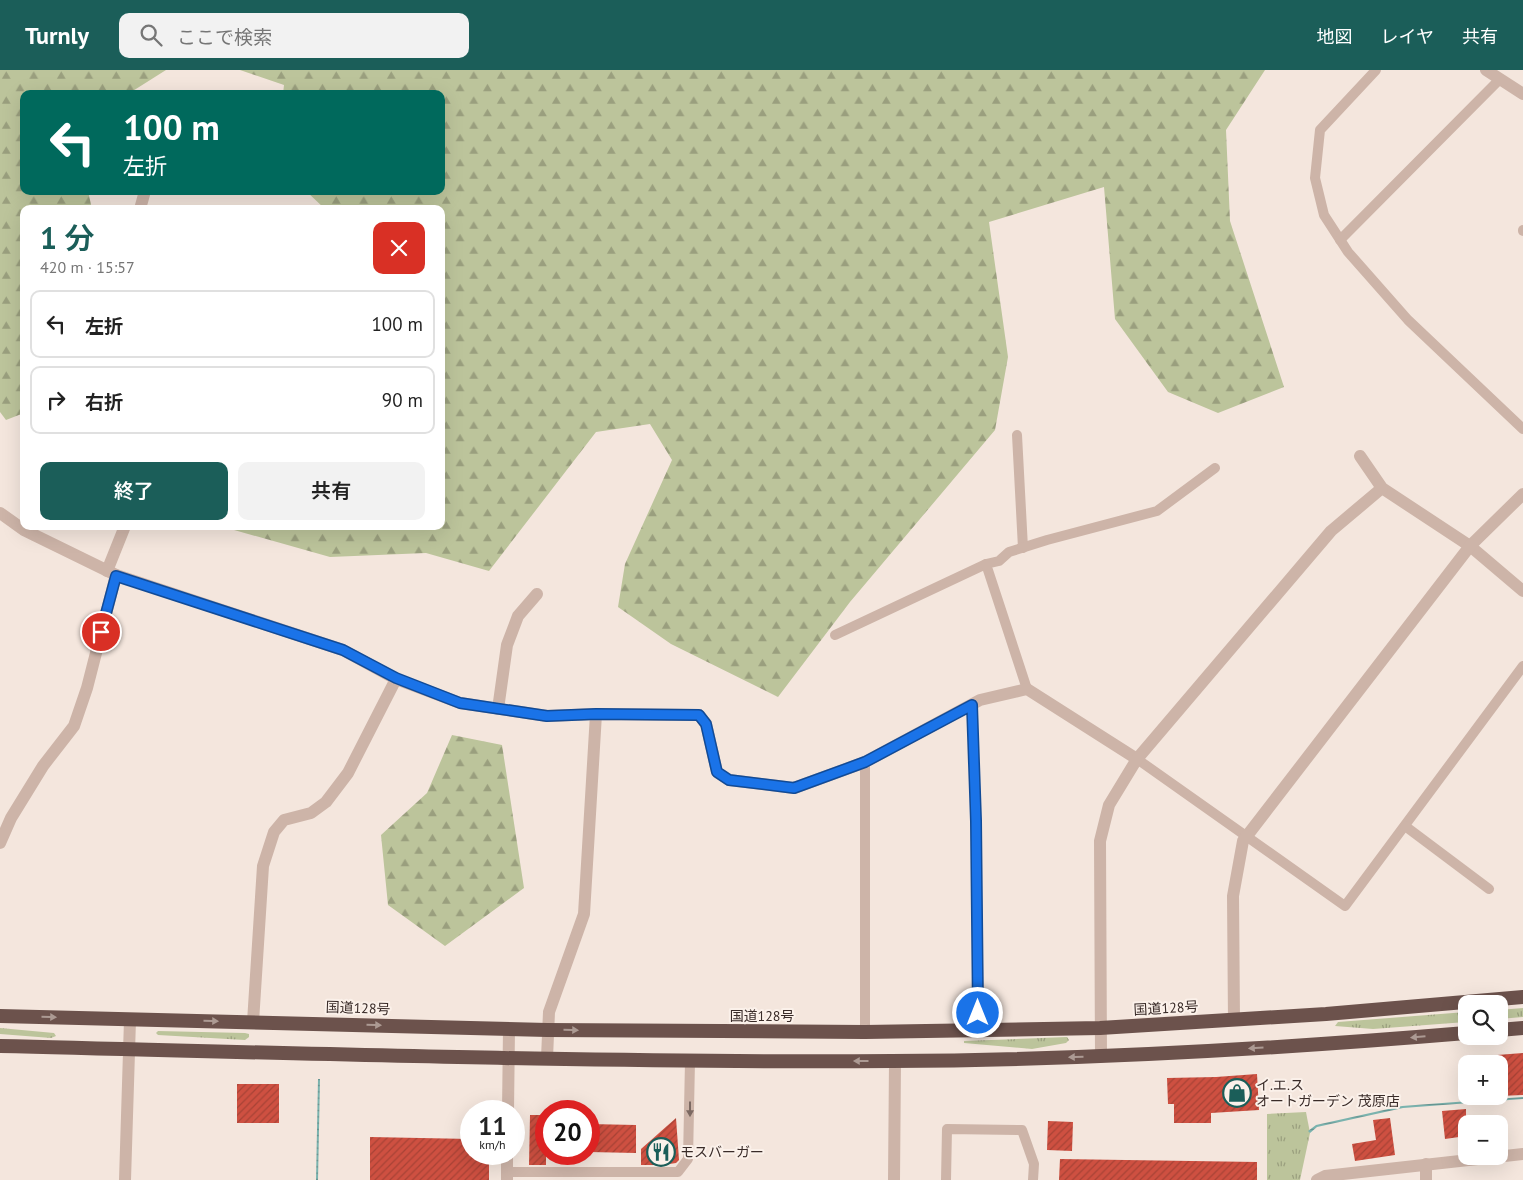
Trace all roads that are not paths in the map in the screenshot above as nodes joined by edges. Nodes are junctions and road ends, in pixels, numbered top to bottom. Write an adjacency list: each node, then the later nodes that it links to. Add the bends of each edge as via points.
1 (1376, 70): 5 (lane, via 1320,130 1315,178 1324,215)
2 (1486, 70): 3 (street)
3 (1500, 79): 4 (street); 5 (lane)
4 (1523, 94)
5 (1340, 240): 6 (lane, via 1408,320)
6 (1523, 429)
7 (1017, 435): 17 (lane)
8 (1360, 456): 10 (street)
9 (1215, 468): 17 (lane, via 1157,510)
10 (1382, 488): 16 (street); 29 (street, via 1331,531)
11 (1523, 494): 16 (street)
12 (2, 519): 13 (street)
13 (20, 528)
14 (24, 530): 19 (street)
15 (124, 530): 19 (street)
16 (1470, 546): 20 (street); 32 (street)
17 (1023, 548): 18 (lane)
18 (986, 564): 22 (lane); 25 (lane)
19 (112, 573): 24 (street, via 343,650); 33 (street, via 87,688 74,726 43,766)
20 (1523, 591)
21 (537, 594): 27 (street, via 518,616 508,645)
22 (834, 634)
23 (1523, 666): 31 (lane)
24 (396, 678): 27 (street, via 460,703); 39 (street, via 348,773 326,802 312,813 284,820 274,832 263,866)
25 (1027, 689): 26 (street, via 980,700); 29 (street)
26 (972, 705): 30 (street); 45 (lane)
27 (498, 709): 28 (street, via 547,716)
28 (596, 714): 30 (street, via 699,715 706,724 717,772 729,780 794,788); 44 (street, via 584,914 549,1012)
29 (1137, 760): 32 (lane); 40 (street, via 1109,805 1102,832)
30 (865, 762): 46 (lane)
31 (1405, 826): 32 (lane, via 1345,906); 34 (lane)
32 (1246, 837): 38 (street, via 1233,896)
33 (0, 843)
34 (1489, 889)
35 (1523, 997): 38 (highway, 国道128号)
36 (0, 1016): 37 (highway, 国道128号, one-way to 37)
37 (130, 1020): 39 (highway, 国道128号, one-way to 39); 49 (street)
38 (1234, 1020): 40 (highway, 国道128号)
39 (253, 1022): 42 (highway, 国道128号, one-way to 42)
40 (1100, 1028): 45 (highway, 国道128号); 50 (street)
41 (1523, 1028): 43 (highway)
42 (509, 1029): 44 (highway, 国道128号); 51 (street)
43 (1508, 1029)
44 (547, 1030): 46 (highway, 国道128号, one-way to 46); 52 (street)
45 (979, 1030): 46 (highway, 国道128号)
46 (865, 1032)
47 (1458, 1034): 50 (highway, one-way to 50)
48 (0, 1046): 49 (highway)
49 (128, 1049): 51 (highway); 59 (street)
50 (1101, 1056): 54 (highway, one-way to 54)
51 (509, 1057): 52 (highway); 55 (street)
52 (547, 1058): 53 (highway)
53 (690, 1061): 54 (highway, one-way to 53); 58 (lane, one-way to 58, via 688,1159 678,1172)
54 (895, 1061): 60 (street)
55 (508, 1100)
56 (1523, 1154): 57 (street)
57 (1426, 1164): 63 (street, via 1325,1176); 64 (street)
58 (507, 1176)
59 (125, 1180)
60 (894, 1180)
61 (946, 1180): 62 (lane, via 947,1129 1022,1130 1034,1164)
62 (1033, 1180)
63 (1317, 1180)
64 (1426, 1180)

